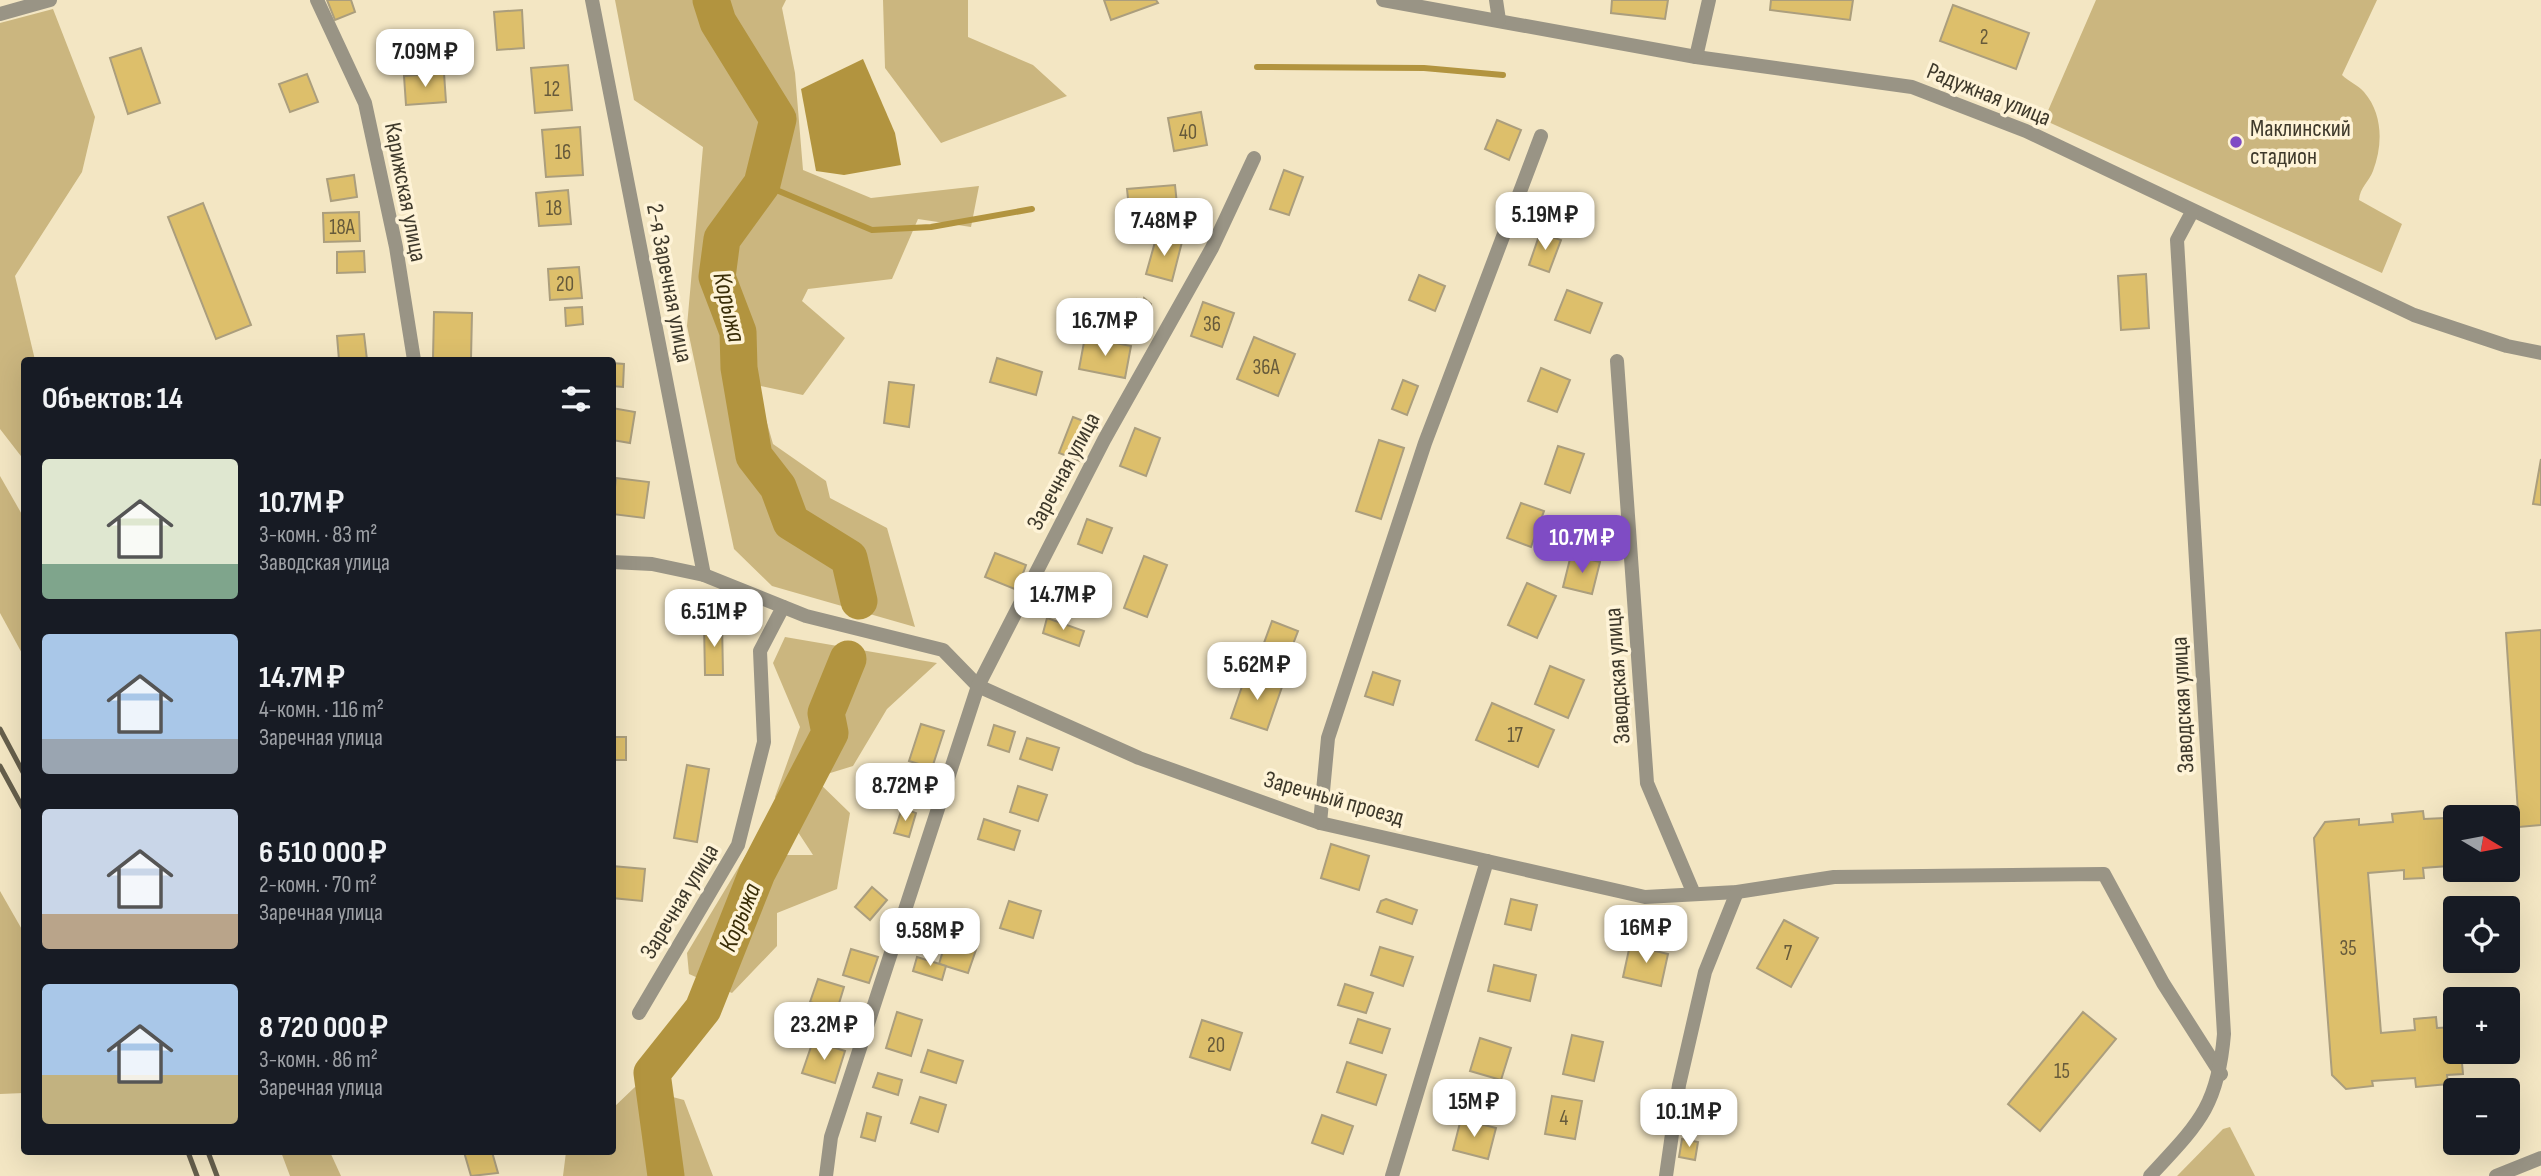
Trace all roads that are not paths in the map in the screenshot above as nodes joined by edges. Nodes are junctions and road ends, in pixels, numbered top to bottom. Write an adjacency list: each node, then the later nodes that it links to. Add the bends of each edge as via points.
1 (50, 0): 7 (street)
2 (317, 0): 14 (street, Карижская улица, via 365,103)
3 (592, 0): 17 (street, 2-я Заречная улица)
4 (1383, 0): 8 (street, Радужная улица)
5 (1496, 0): 8 (street)
6 (1709, 0): 9 (street)
7 (0, 14)
8 (1499, 20): 9 (street, Радужная улица)
9 (1696, 57): 12 (street, Радужная улица, via 1912,87 2026,131)
10 (1541, 136): 20 (street, via 1425,443 1328,738)
11 (1254, 158): 19 (street, Заречная улица, via 1212,248 1104,440)
12 (2192, 212): 13 (street, Радужная улица, via 2414,315); 25 (street, Заводская улица, via 2177,240 2224,1034)
13 (2541, 353)
14 (414, 357)
15 (1617, 361): 23 (street, Заводская улица, via 1647,783)
16 (616, 562): 17 (street)
17 (704, 575): 18 (street)
18 (783, 607): 19 (street, via 943,650); 24 (street, Заречная улица, via 760,651 764,742 738,845)
19 (978, 686): 20 (street, Заречный проезд, via 1139,758); 27 (street, Заречная улица, via 831,1137)
20 (1320, 823): 21 (street, Заречный проезд)
21 (1488, 861): 23 (street, Заречный проезд, via 1645,897); 28 (street)
22 (1737, 892): 23 (street, Заречный проезд); 25 (street, Заречный проезд, via 1834,877 2104,874 2163,983); 29 (street, via 1705,972 1679,1084)
23 (1693, 894)
24 (639, 1013)
25 (2221, 1074): 30 (street, Заводская улица, via 2213,1098 2196,1124)
26 (2541, 1157): 31 (street)
27 (826, 1176)
28 (1392, 1176)
29 (1666, 1176)
30 (2150, 1176)
31 (2496, 1176)

